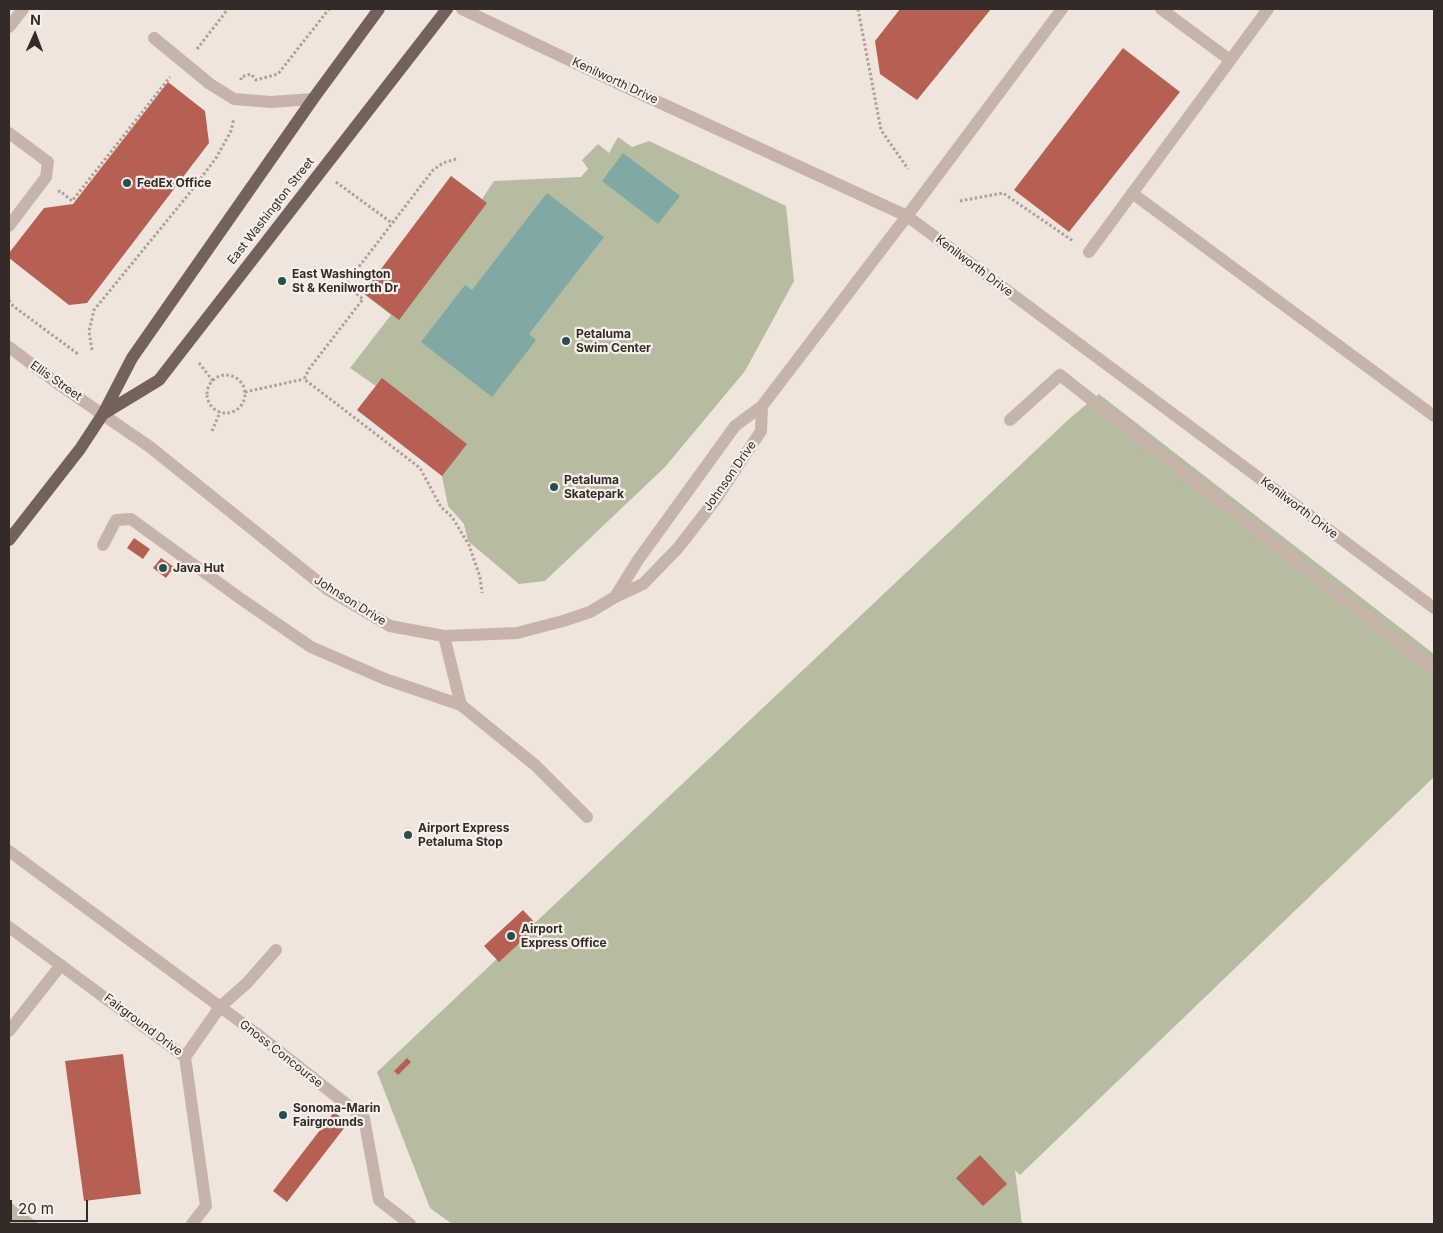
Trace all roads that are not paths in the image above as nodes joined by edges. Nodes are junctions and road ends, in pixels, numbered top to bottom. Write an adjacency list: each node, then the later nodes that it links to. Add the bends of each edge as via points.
1 (23, 9): 8 (street)
2 (379, 9): 11 (main road, East Washington Street)
3 (447, 9): 19 (main road, East Washington Street, via 159,380)
4 (462, 9): 14 (street, Kenilworth Drive)
5 (1062, 9): 14 (street, Johnson Drive)
6 (1161, 9): 10 (street)
7 (1268, 9): 10 (street)
8 (9, 27)
9 (154, 38): 11 (street, via 210,84 234,99 271,102)
10 (1230, 60): 13 (street)
11 (313, 99): 19 (main road, East Washington Street, via 132,358)
12 (9, 133): 15 (street, via 48,162 46,177)
13 (1132, 193): 16 (street); 20 (street)
14 (907, 216): 18 (street, Johnson Drive); 25 (street, Kenilworth Drive)
15 (9, 226)
16 (1089, 252)
17 (9, 348): 19 (street, Ellis Street)
18 (762, 406): 24 (street, Johnson Drive, via 735,426); 24 (street, Johnson Drive, via 761,431 716,499 678,548 644,584)
19 (103, 414): 22 (main road, East Washington Street); 26 (street, Johnson Drive, via 150,447 327,589 390,626)
20 (1434, 416)
21 (1010, 420): 27 (street, via 1060,375)
22 (9, 540)
23 (103, 546): 28 (street, via 116,520 131,519 311,647)
24 (615, 597): 26 (street, Johnson Drive, via 590,612 517,632)
25 (1434, 608)
26 (444, 636): 28 (street)
27 (1434, 670)
28 (461, 705): 29 (street, via 534,765)
29 (587, 817)
30 (9, 851): 34 (street)
31 (9, 926): 33 (street, Fairground Drive)
32 (276, 950): 34 (street)
33 (61, 965): 35 (street); 36 (street, Fairground Drive)
34 (220, 1007): 36 (street); 38 (street, Gnoss Concourse, via 364,1118 379,1200)
35 (9, 1031)
36 (186, 1057): 37 (street, Fairground Drive, via 206,1206)
37 (192, 1224)
38 (410, 1224)

